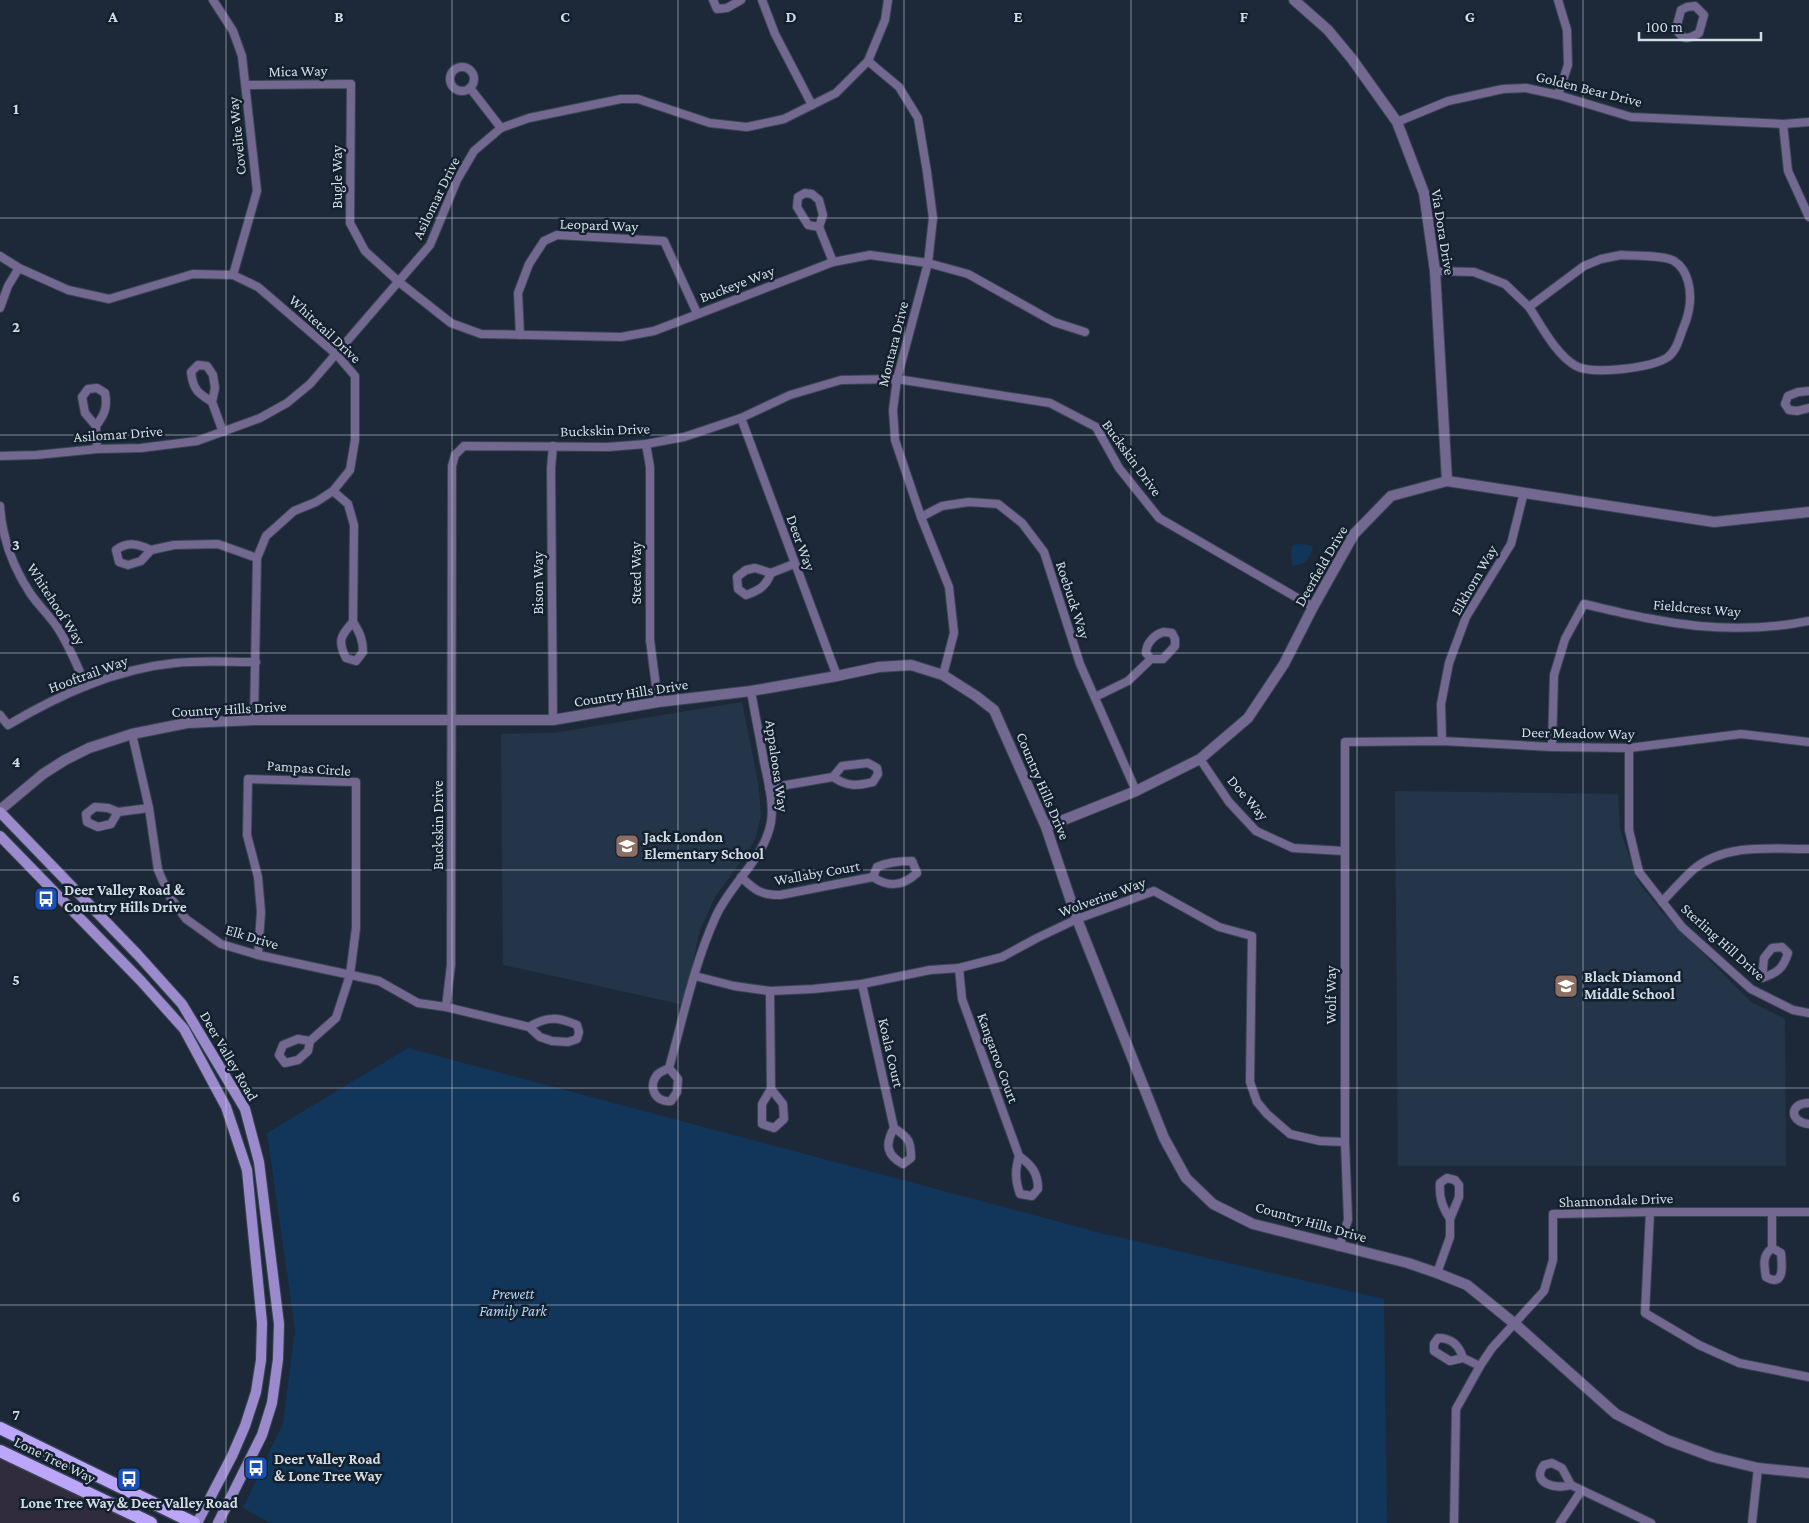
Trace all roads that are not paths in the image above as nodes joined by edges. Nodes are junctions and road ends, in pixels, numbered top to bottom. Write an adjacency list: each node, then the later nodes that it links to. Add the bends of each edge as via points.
1 (213, 0): 11 (street, Covelite Way, via 233,31 242,56)
2 (713, 0): 3 (street, via 718,9)
3 (741, 0)
4 (762, 0): 14 (street)
5 (888, 0): 9 (street, Asilomar Drive)
6 (1294, 0): 15 (street, Via Dora Drive, via 1328,30)
7 (1558, 0): 13 (street, via 1567,30 1568,65)
8 (1696, 3): 8 (street, via 1681,10 1676,29 1680,36 1686,38 1698,33 1704,15)
9 (868, 61): 14 (street, Asilomar Drive, via 836,93); 23 (street, Montara Drive, via 899,87 918,118 932,218)
10 (351, 84): 11 (street, Mica Way); 27 (street, Bugle Way, via 350,223 365,251)
11 (246, 85): 26 (street, Covelite Way, via 257,191)
12 (470, 88): 18 (street)
13 (1558, 95): 15 (street, Golden Bear Drive, via 1526,88 1503,89 1448,101); 17 (street, Golden Bear Drive, via 1631,117)
14 (812, 104): 18 (street, Asilomar Drive, via 784,119 747,127 710,123 638,99 621,99 529,118)
15 (1397, 122): 25 (street, Via Dora Drive, via 1424,194)
16 (1809, 122): 17 (street, Golden Bear Drive)
17 (1783, 124): 19 (street, via 1788,172)
18 (501, 128): 27 (street, Asilomar Drive, via 474,151 457,180 430,245)
19 (1809, 216)
20 (819, 226): 20 (street, via 823,215 819,200 804,193 798,197 797,207 808,225); 22 (street)
21 (0, 256): 24 (street, Whitetail Drive)
22 (833, 262): 23 (street, Buckeye Way, via 870,256); 30 (street, Buckeye Way)
23 (928, 263): 31 (street, Buckeye Way, via 968,274 1054,322); 34 (street, Montara Drive)
24 (19, 268): 26 (street, Whitetail Drive, via 68,290 109,299 193,274); 29 (street)
25 (1436, 271): 28 (street, via 1474,272 1505,284); 45 (street, Via Dora Drive)
26 (233, 275): 33 (street, Whitetail Drive, via 258,288)
27 (399, 282): 32 (street, Buckeye Way, via 451,323 481,334); 33 (street, Asilomar Drive)
28 (1529, 307): 28 (street, via 1563,356 1577,366 1607,371 1654,363 1668,356 1678,345 1690,308 1690,288 1685,272 1673,261 1621,255 1584,266)
29 (0, 308)
30 (697, 313): 32 (street, Buckeye Way, via 654,331 621,337); 32 (street, Leopard Way, via 664,241 557,235 544,241 529,264 518,293)
31 (1085, 332)
32 (520, 336)
33 (337, 355): 40 (street, Asilomar Drive, via 287,403 260,418); 46 (street, Whitetail Drive, via 355,376 355,440 350,470)
34 (897, 380): 38 (street, Buckskin Drive, via 841,380 790,395); 51 (street, Montara Drive, via 893,410 895,440); 56 (street, Buckskin Drive, via 1050,403 1096,427 1120,468 1159,518)
35 (1809, 391): 37 (street, via 1788,396 1785,404 1789,410 1797,412)
36 (212, 402): 36 (street, via 213,375 207,366 198,366 191,372 192,383 198,393); 40 (street)
37 (1809, 408)
38 (741, 418): 41 (street, Buckskin Drive, via 684,437); 54 (street, Deer Way)
39 (96, 426): 39 (street, via 107,403 105,393 97,388 88,389 82,397 85,413); 43 (street)
40 (223, 432): 43 (street, Asilomar Drive, via 197,441 141,448)
41 (646, 444): 42 (street, Buckskin Drive); 66 (street, Steed Way, via 650,467 650,640)
42 (553, 446): 69 (street, Bison Way); 70 (street, Buckskin Drive, via 464,446 455,455 452,466)
43 (97, 449): 44 (street, Asilomar Drive)
44 (0, 456)
45 (1448, 482): 47 (street, Deerfield Drive); 56 (street, Deerfield Drive, via 1391,496 1354,534)
46 (333, 491): 53 (street, Whitetail Drive, via 294,511 280,523 266,536); 57 (street, via 348,504 354,525)
47 (1524, 492): 49 (street, Deerfield Drive, via 1714,522); 72 (street, Elkhorn Way, via 1511,544 1466,617 1449,663 1441,704)
48 (0, 506): 50 (street, Whitehoof Way)
49 (1809, 512)
50 (0, 517): 63 (street, Whitehoof Way, via 11,558 30,594 56,626 74,656)
51 (921, 517): 61 (street, Montara Drive, via 949,587 954,633); 65 (street, Roebuck Way, via 942,506 969,502 998,504 1022,523 1044,552 1080,664)
52 (151, 550): 53 (street, via 174,545 218,544)
53 (257, 558): 60 (street, Whitetail Drive)
54 (794, 564): 55 (street); 62 (street, Deer Way)
55 (771, 573): 55 (street, via 755,568 746,570 737,577 738,589 746,595 758,591 767,584)
56 (1313, 607): 77 (street, Deerfield Drive, via 1284,664 1248,718)
57 (353, 622): 57 (street, via 343,633 341,643 346,658 356,661 363,652 363,640)
58 (1809, 622): 75 (street, Fieldcrest Way, via 1784,626 1720,627 1652,620 1584,604 1564,639 1554,675)
59 (1152, 659): 65 (street, via 1128,681)
60 (256, 662): 63 (street, Hooftrail Way, via 175,663 124,673); 68 (street, Whitetail Drive)
61 (943, 675): 62 (street, Country Hills Drive, via 911,666 879,667); 84 (street, Country Hills Drive, via 994,710)
62 (837, 676): 64 (street, Country Hills Drive)
63 (86, 686): 67 (street, Hooftrail Way, via 38,707 8,725)
64 (751, 691): 66 (street, Country Hills Drive); 79 (street, Appaloosa Way)
65 (1096, 697): 80 (street, Roebuck Way)
66 (658, 702): 69 (street, Country Hills Drive)
67 (0, 715)
68 (254, 720): 70 (street, Country Hills Drive); 71 (street, Country Hills Drive, via 187,723)
69 (553, 720): 70 (street, Country Hills Drive)
70 (452, 721): 100 (street, Buckskin Drive, via 451,965)
71 (132, 734): 81 (street, Elk Drive); 82 (street, Country Hills Drive, via 88,748 65,760 43,774)
72 (1442, 741): 73 (street, Deer Meadow Way); 75 (street, Deer Meadow Way)
73 (1345, 742): 87 (street, Wolf Way)
74 (1809, 742): 76 (street, Deer Meadow Way, via 1741,734)
75 (1552, 747): 76 (street, Deer Meadow Way)
76 (1630, 748): 90 (street, Sterling Hill Drive, via 1630,830 1639,872)
77 (1200, 759): 80 (street, Deerfield Drive); 87 (street, Doe Way, via 1230,802 1256,831 1293,848)
78 (834, 778): 78 (street, via 844,784 859,786 873,782 878,774 877,768 868,763 842,766); 79 (street)
79 (769, 788): 88 (street, Appaloosa Way, via 771,821 768,835)
80 (1136, 790): 84 (street, Deerfield Drive)
81 (149, 808): 83 (street); 92 (street, Elk Drive, via 158,870 170,897 186,919 221,944)
82 (0, 811): 131 (main road, Deer Valley Road, via 182,1004 244,1109 259,1162 278,1324 278,1359 272,1403 262,1435)
83 (118, 812)
84 (1046, 827): 91 (street, Country Hills Drive)
85 (0, 836): 130 (main road, Deer Valley Road, via 184,1029 226,1107 247,1170 262,1323 261,1360 256,1392 245,1426)
86 (1809, 849): 90 (street, via 1746,849 1718,855 1695,869)
87 (1344, 851): 109 (street, Wolf Way)
88 (741, 877): 89 (street, Wallaby Court, via 758,893 769,895); 95 (street, Appaloosa Way, via 717,914)
89 (873, 877): 89 (street, Wallaby Court, via 882,884 894,885 909,881 917,873 912,861 904,861 877,867)
90 (1662, 902): 98 (street, Sterling Hill Drive, via 1682,927)
91 (1077, 919): 93 (street, Wolverine Way, via 1002,957); 109 (street, Wolverine Way, via 1154,891 1219,927 1252,936 1250,1082 1257,1102 1290,1134 1320,1141); 115 (street, Country Hills Drive, via 1164,1138 1186,1178 1213,1204 1254,1224)
92 (258, 955): 94 (street, Elk Drive); 94 (street, Pampas Circle, via 261,912 258,877 247,835 248,779 356,782 356,928)
93 (958, 968): 97 (street, Wolverine Way, via 930,970); 110 (street, Kangaroo Court, via 962,999)
94 (350, 976): 100 (street, Elk Drive, via 379,981 418,1002); 103 (street, via 336,1018)
95 (695, 976): 99 (street, Wolverine Way); 104 (street, Appaloosa Way)
96 (1762, 978): 98 (street)
97 (862, 984): 99 (street, Wolverine Way); 108 (street, Koala Court)
98 (1751, 989): 101 (street, Sterling Hill Drive, via 1793,1010)
99 (770, 991): 105 (street)
100 (446, 1007): 102 (street, Elk Drive)
101 (1809, 1013)
102 (529, 1027): 102 (street, via 540,1037 552,1041 568,1042 577,1039 580,1032 568,1021 552,1019 540,1020)
103 (310, 1041)
104 (669, 1068)
105 (772, 1089): 105 (street, via 762,1104 762,1124 774,1128 784,1120 783,1104)
106 (1809, 1103): 107 (street, via 1797,1106 1794,1112 1797,1121)
107 (1809, 1124)
108 (894, 1128)
109 (1345, 1142): 115 (street, Wolf Way, via 1348,1220)
110 (1018, 1156): 110 (street, Kangaroo Court, via 1015,1169 1020,1194 1032,1196 1038,1188 1034,1169)
111 (1650, 1212): 112 (street, Shannondale Drive); 118 (street, Shannondale Drive, via 1553,1214 1553,1260 1544,1291); 121 (street, via 1645,1313 1698,1345 1739,1363)
112 (1772, 1212): 113 (street, Shannondale Drive); 116 (street)
113 (1809, 1212)
114 (1450, 1219): 114 (street, via 1459,1197 1459,1185 1447,1178 1440,1183 1439,1194 1441,1205); 117 (street, via 1450,1237)
115 (1339, 1247): 117 (street, Country Hills Drive)
116 (1772, 1248)
117 (1437, 1273): 118 (street, Country Hills Drive, via 1467,1286)
118 (1515, 1324): 120 (street, Shannondale Drive); 124 (street, Country Hills Drive, via 1616,1414 1676,1443 1713,1457)
119 (1463, 1358): 120 (street)
120 (1480, 1366): 132 (street, Shannondale Drive, via 1456,1409)
121 (1809, 1377)
122 (0, 1428): 130 (main road, Lone Tree Way)
123 (0, 1451): 129 (main road, Lone Tree Way)
124 (1758, 1468): 125 (street, Country Hills Drive); 135 (street)
125 (1809, 1473)
126 (1571, 1485): 127 (street)
127 (1582, 1491): 128 (street); 133 (street)
128 (1642, 1521): 134 (street)
129 (151, 1523)
130 (196, 1523)
131 (218, 1523)
132 (1454, 1523)
133 (1560, 1523)
134 (1651, 1523)
135 (1752, 1523)

